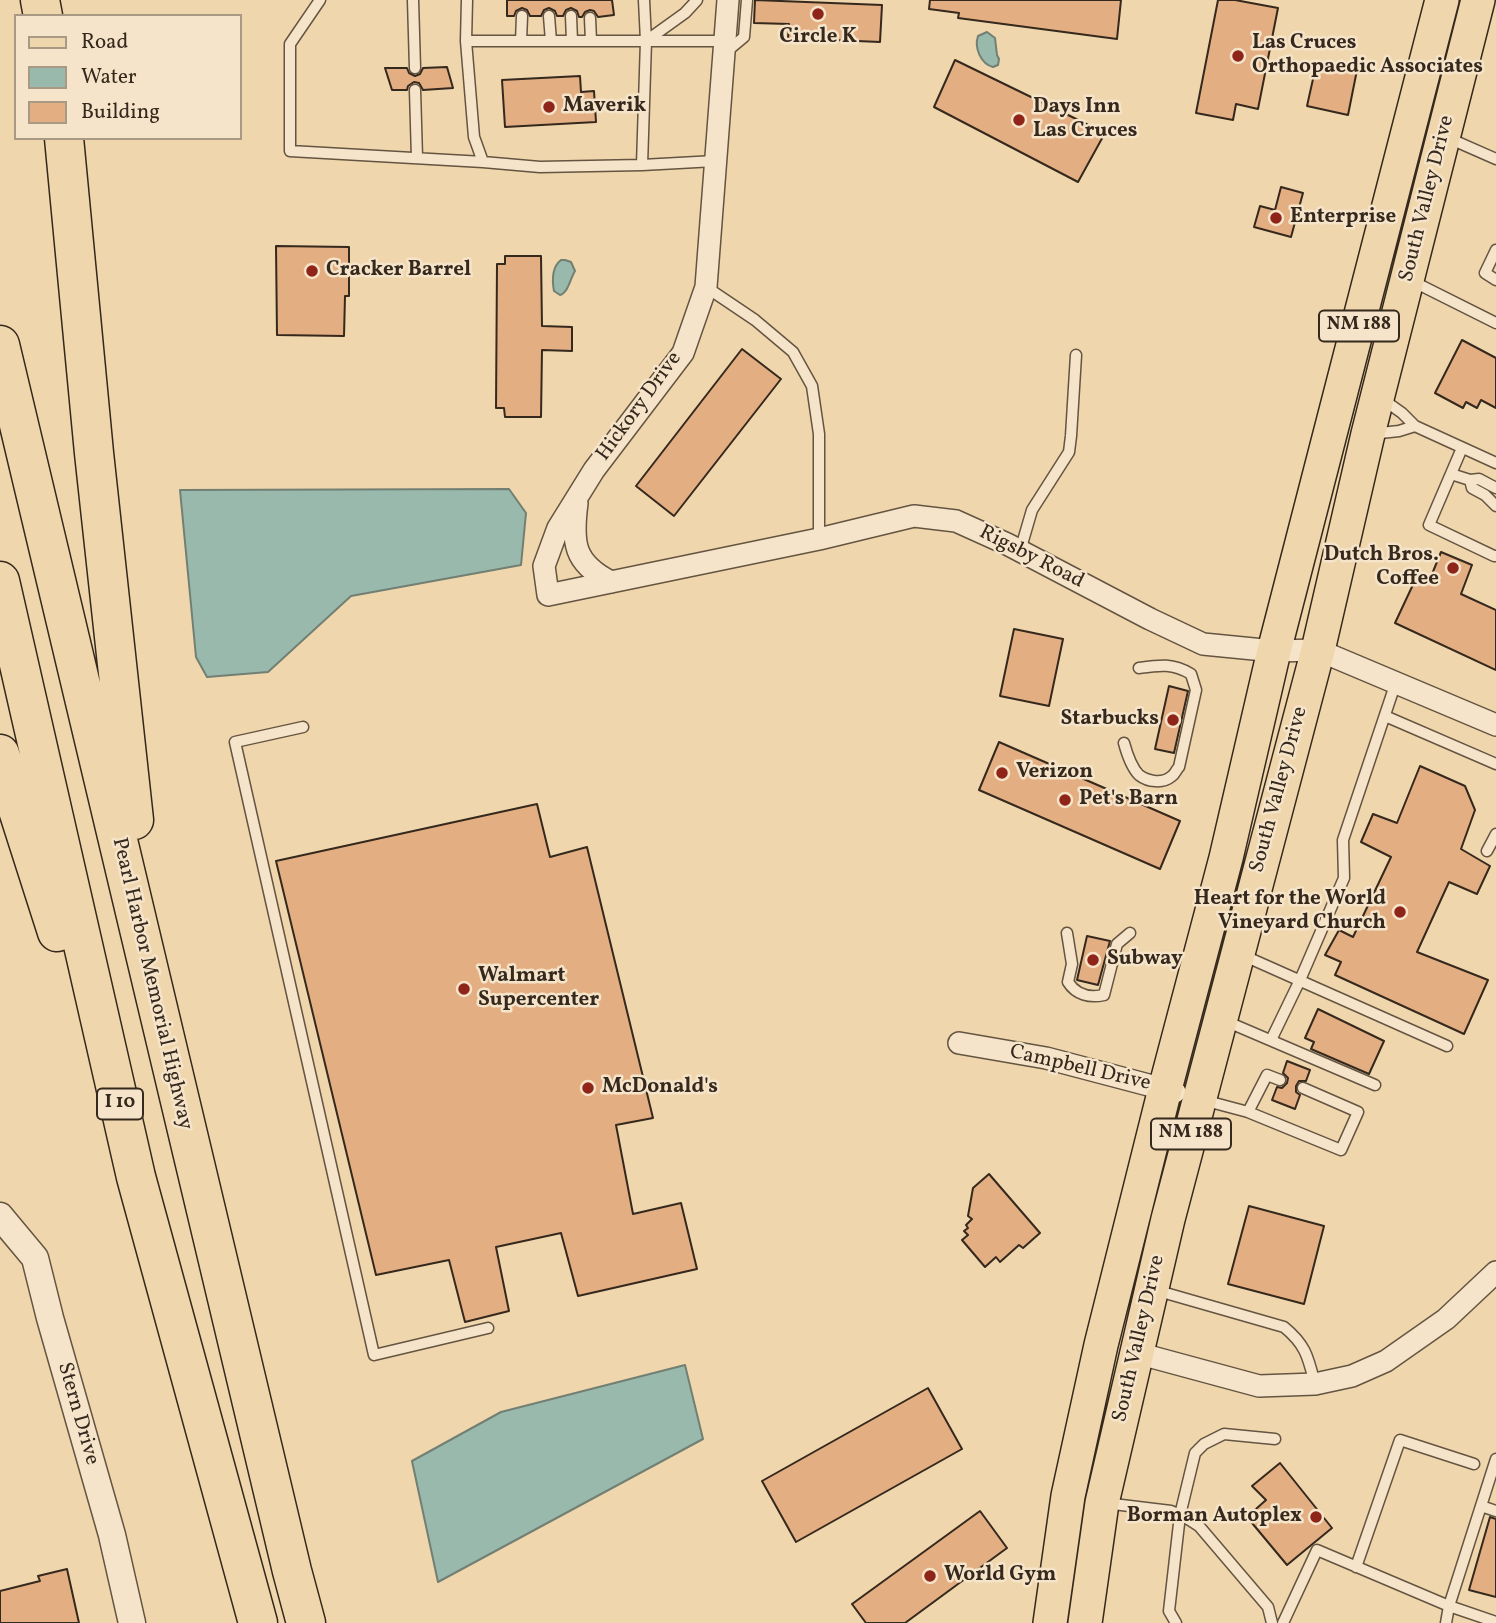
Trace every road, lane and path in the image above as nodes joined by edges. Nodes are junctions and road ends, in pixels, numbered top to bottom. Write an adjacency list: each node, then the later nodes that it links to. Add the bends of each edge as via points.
1 (320, 0): 25 (lane, via 290,44 290,151)
2 (414, 0): 21 (lane)
3 (467, 0): 14 (lane)
4 (644, 0): 19 (lane)
5 (697, 0): 19 (lane)
6 (728, 0): 20 (street, Hickory Drive)
7 (747, 0): 20 (lane, via 744,37)
8 (1442, 0): 55 (main road, South Valley Drive / NM 188)
9 (1478, 0): 23 (main road, South Valley Drive / NM 188)
10 (522, 16): 15 (lane)
11 (549, 16): 16 (lane)
12 (571, 16): 17 (lane)
13 (590, 18): 18 (lane)
14 (466, 41): 15 (lane); 28 (lane, via 474,137)
15 (521, 41): 16 (lane)
16 (551, 41): 17 (lane)
17 (572, 41): 18 (lane)
18 (591, 41): 19 (lane)
19 (646, 41): 20 (lane); 29 (lane)
20 (724, 47): 27 (street, Hickory Drive)
21 (415, 68)
22 (415, 90): 25 (lane)
23 (1444, 135): 26 (lane); 31 (main road, South Valley Drive / NM 188)
24 (64, 140): 70 (highway)
25 (416, 158): 28 (lane)
26 (1496, 159)
27 (715, 161): 29 (lane); 33 (street, Hickory Drive)
28 (483, 162): 29 (lane, via 540,167)
29 (642, 165)
30 (1496, 250): 32 (lane, via 1485,273)
31 (1408, 279): 35 (lane); 38 (main road, South Valley Drive / NM 188)
32 (1496, 280)
33 (706, 287): 46 (street, Hickory Drive, via 683,353); 48 (lane, via 793,352 812,386 819,434)
34 (1496, 308): 35 (lane)
35 (1493, 321)
36 (0, 345): 70 (highway, Pearl Harbor Memorial Highway)
37 (1076, 355): 49 (lane, via 1069,452 1032,510)
38 (1378, 397): 39 (lane); 40 (main road, South Valley Drive / NM 188)
39 (1415, 426): 40 (lane); 41 (lane)
40 (1368, 434): 54 (main road, South Valley Drive / NM 188)
41 (1462, 447): 42 (lane); 43 (lane)
42 (1496, 463)
43 (1451, 474): 44 (lane); 50 (lane, via 1429,525)
44 (1470, 480): 45 (lane, via 1479,479); 47 (lane, via 1472,488)
45 (1496, 488)
46 (578, 496): 52 (street, via 574,528 578,554 594,573); 53 (street, Hickory Drive, via 558,528 544,566)
47 (1496, 506)
48 (818, 539): 49 (street, Rigsby Road, via 914,516 956,521); 52 (street, Rigsby Road)
49 (1020, 551): 55 (street, Rigsby Road, via 1202,644)
50 (1496, 556)
51 (0, 580): 81 (highway, I 10)
52 (611, 582): 53 (street, Rigsby Road)
53 (548, 595)
54 (1318, 650): 55 (street, Rigsby Road); 57 (street, Rigsby Road); 68 (main road, South Valley Drive / NM 188)
55 (1274, 651): 78 (main road, South Valley Drive / NM 188)
56 (1139, 668): 61 (lane, via 1178,667 1191,674 1196,690 1179,767 1172,777 1160,782 1138,774)
57 (1396, 682): 58 (lane); 59 (street, Rigsby Road)
58 (1385, 716): 63 (lane); 69 (lane, via 1343,840 1344,878)
59 (1496, 725)
60 (303, 727): 85 (lane, via 235,742 374,1355)
61 (1124, 743)
62 (0, 754): 81 (highway)
63 (1496, 764)
64 (1496, 834): 65 (lane)
65 (1487, 851)
66 (1068, 933): 67 (lane, via 1072,964 1068,982 1073,990 1093,997 1104,995 1117,944)
67 (1130, 933)
68 (1238, 952): 69 (lane); 71 (main road, South Valley Drive / NM 188)
69 (1300, 980): 72 (lane); 74 (lane)
70 (152, 989): 101 (highway, Pearl Harbor Memorial Highway)
71 (1221, 1019): 72 (lane); 79 (main road, South Valley Drive / NM 188)
72 (1271, 1040): 76 (lane)
73 (959, 1043): 78 (street, Campbell Drive, via 1046,1058)
74 (1447, 1046)
75 (1280, 1080): 80 (lane, via 1266,1075)
76 (1375, 1085)
77 (1303, 1088): 80 (lane, via 1358,1112 1341,1150)
78 (1165, 1090): 79 (street, Campbell Drive); 102 (main road, South Valley Drive / NM 188, via 1087,1403)
79 (1200, 1099): 80 (lane); 84 (main road, South Valley Drive / NM 188)
80 (1248, 1112)
81 (136, 1177): 100 (highway, I 10)
82 (0, 1216): 99 (street, Stern Drive, via 35,1258)
83 (1496, 1272): 87 (street, via 1446,1319 1386,1362)
84 (1152, 1290): 86 (main road, South Valley Drive / NM 188); 87 (lane, via 1284,1327 1302,1347)
85 (488, 1328)
86 (1137, 1353): 87 (street, via 1259,1386); 91 (main road, South Valley Drive / NM 188)
87 (1315, 1384)
88 (1275, 1439): 94 (lane, via 1224,1434 1204,1444 1195,1453)
89 (1496, 1459): 92 (lane)
90 (1474, 1464): 95 (lane, via 1400,1440)
91 (1102, 1503): 94 (lane); 97 (main road, South Valley Drive / NM 188)
92 (1481, 1506): 93 (lane); 96 (lane)
93 (1496, 1511)
94 (1180, 1515): 103 (lane, via 1168,1611); 104 (lane, via 1208,1536 1268,1607)
95 (1356, 1566): 96 (lane); 105 (lane, via 1317,1550)
96 (1449, 1606): 98 (lane); 106 (lane); 107 (lane)
97 (1087, 1619)
98 (1496, 1622)
99 (132, 1623)
100 (258, 1623)
101 (306, 1623)
102 (1050, 1623)
103 (1176, 1623)
104 (1272, 1623)
105 (1283, 1623)
106 (1446, 1623)
107 (1473, 1623)

